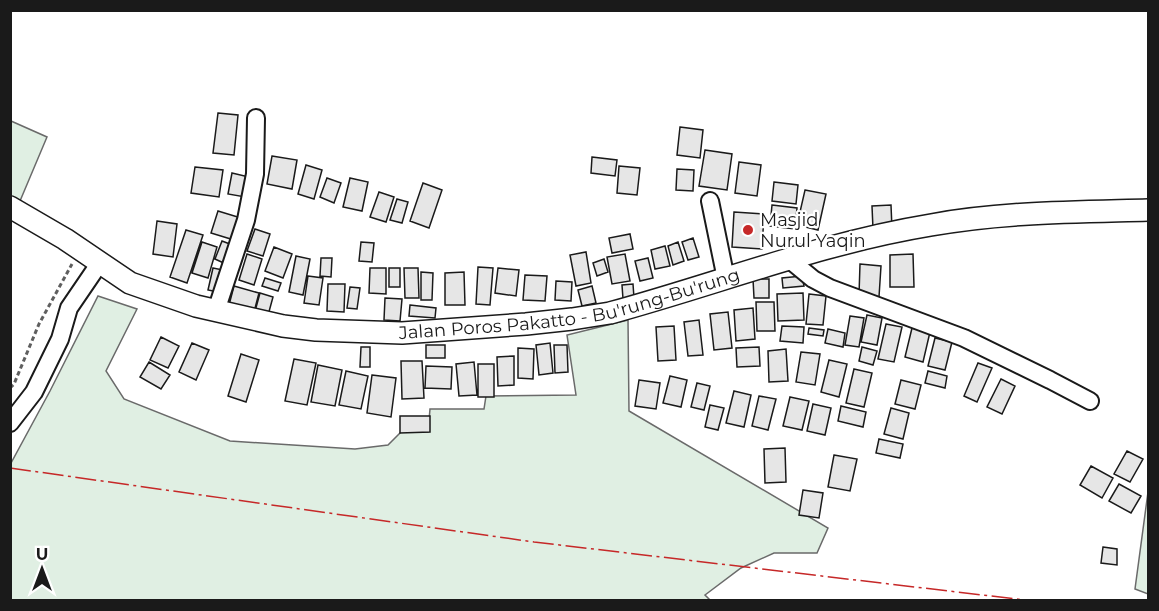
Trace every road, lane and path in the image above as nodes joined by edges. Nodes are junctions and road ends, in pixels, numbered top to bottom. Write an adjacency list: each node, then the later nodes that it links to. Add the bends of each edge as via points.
1 (256, 118): 9 (street, via 255,174 246,220)
2 (710, 201): 8 (street)
3 (10, 207): 5 (main road, Jalan Poros Pakatto - Bu'rung-Bu'rung)
4 (1149, 210): 6 (main road, Jalan Poros Pakatto - Bu'rung-Bu'rung, via 966,219 889,233)
5 (80, 250): 7 (main road, Jalan Poros Pakatto - Bu'rung-Bu'rung); 10 (path, via 39,324)
6 (790, 260): 8 (main road, Jalan Poros Pakatto - Bu'rung-Bu'rung); 11 (street, via 830,288 964,338)
7 (99, 264): 9 (main road, Jalan Poros Pakatto - Bu'rung-Bu'rung, via 130,283); 12 (street, via 69,308 60,339 34,392)
8 (726, 279): 9 (main road, Jalan Poros Pakatto - Bu'rung-Bu'rung, via 610,313 466,329 402,333 316,330)
9 (216, 311)
10 (10, 388)
11 (1090, 401)
12 (10, 423)

